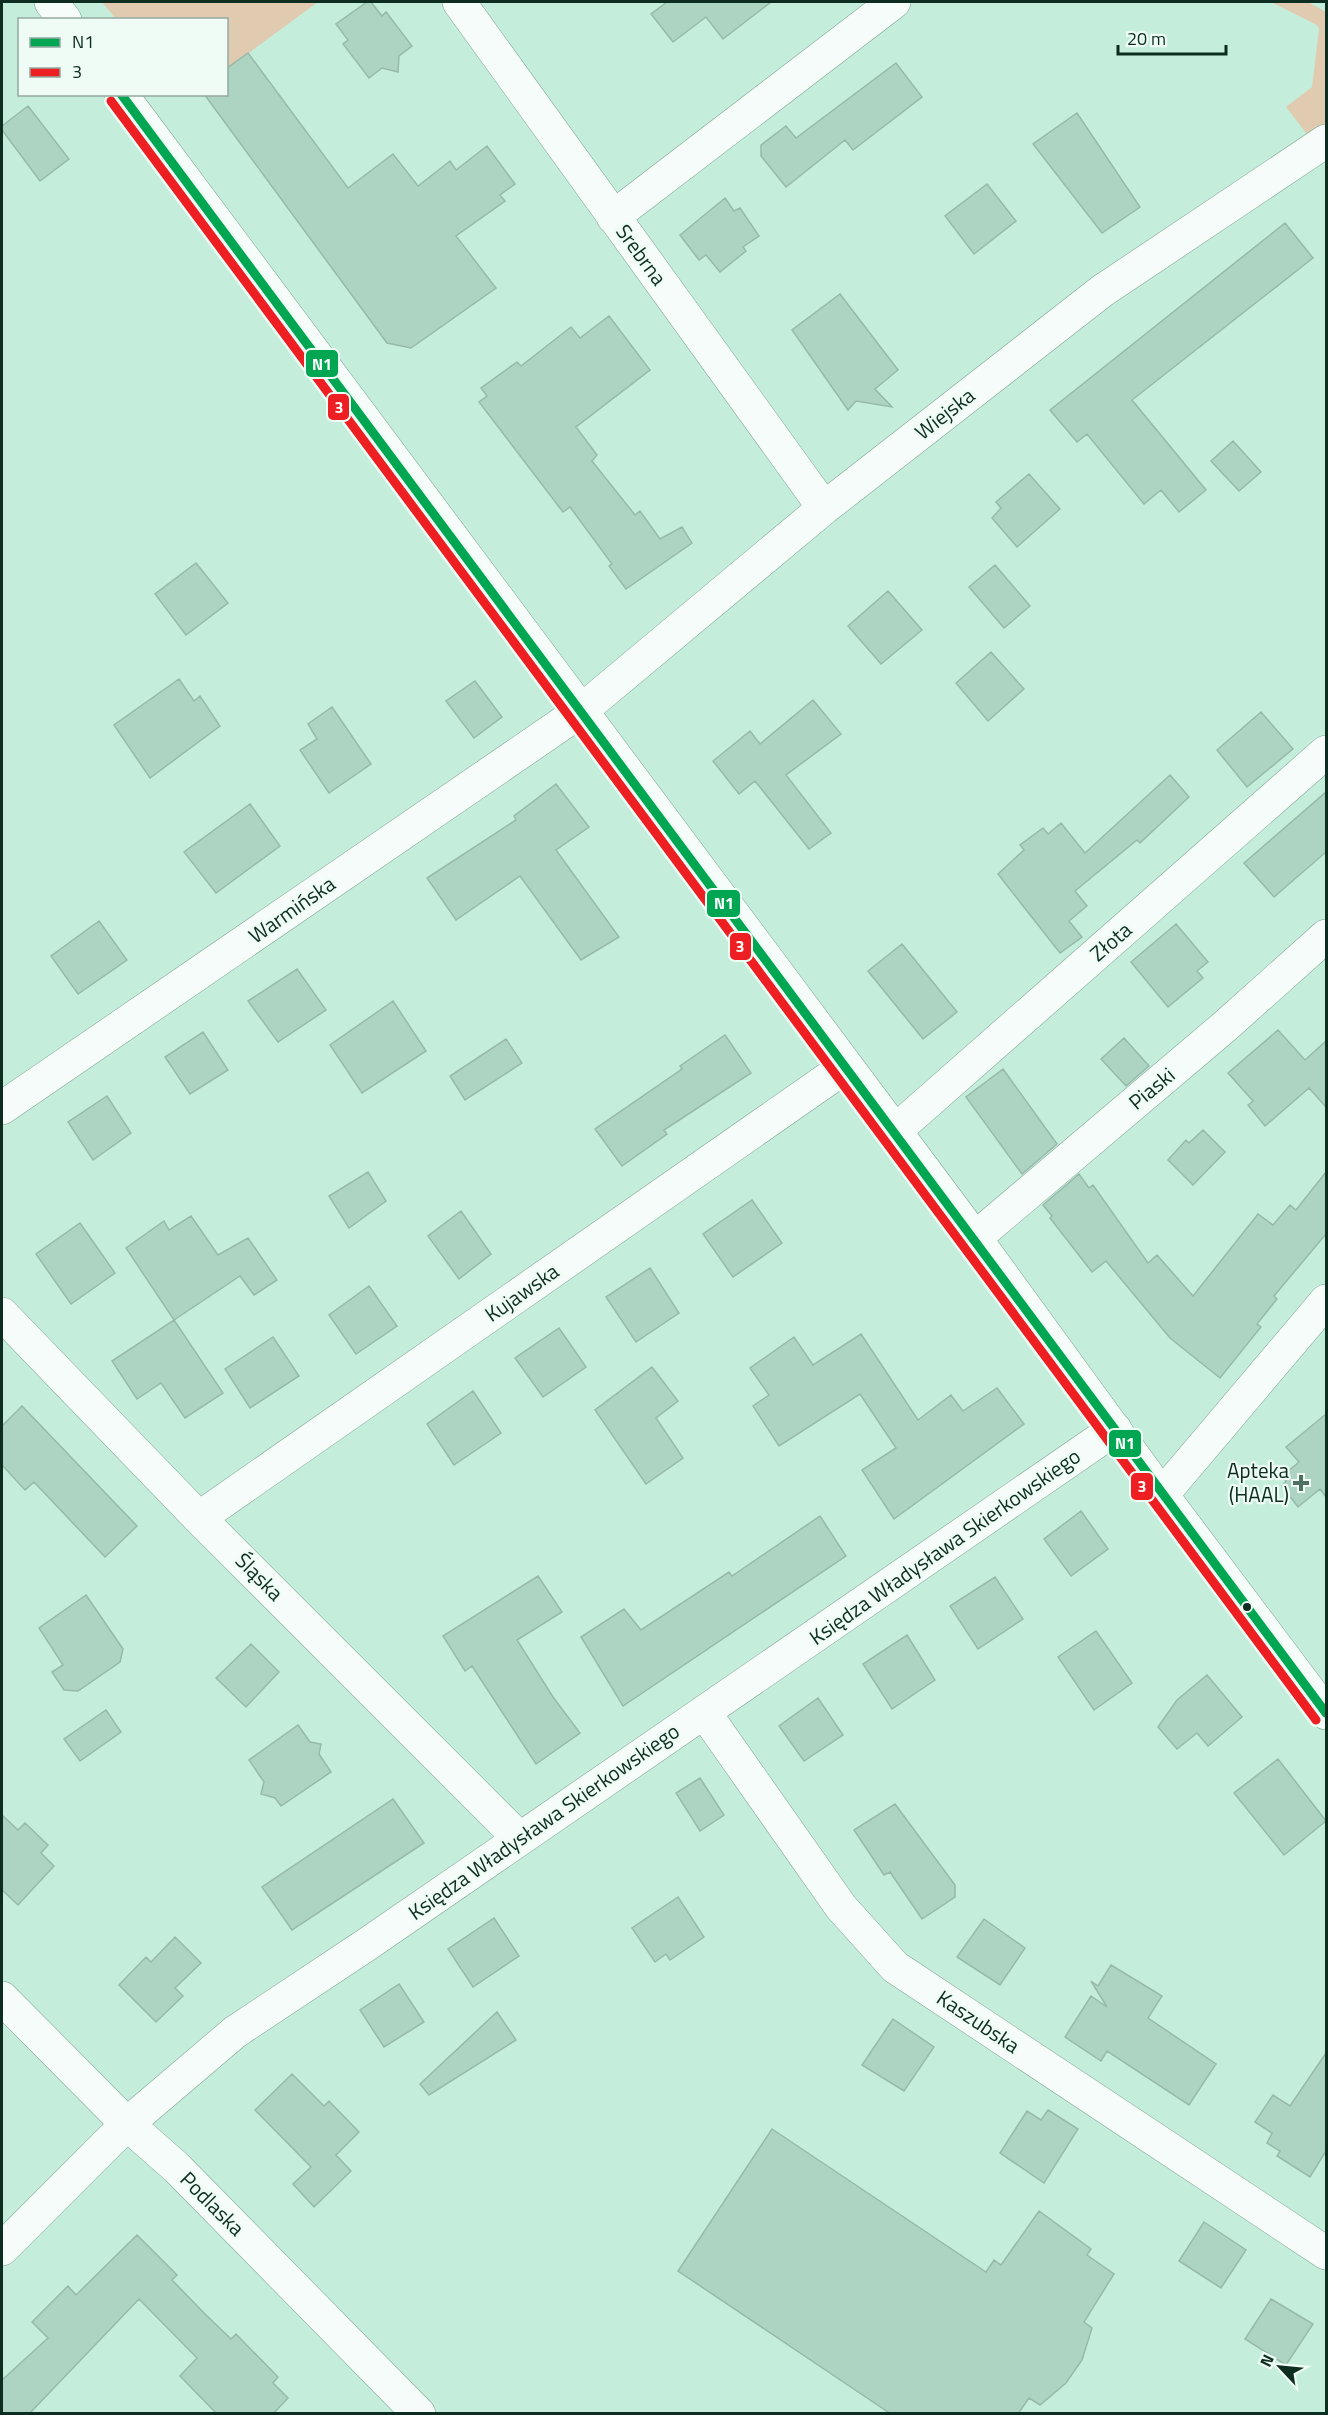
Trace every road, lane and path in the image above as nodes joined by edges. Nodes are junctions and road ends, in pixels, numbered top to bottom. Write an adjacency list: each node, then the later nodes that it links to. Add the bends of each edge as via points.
1 (51, 2): 4 (street)
2 (459, 2): 7 (street, Srebrna)
3 (894, 2): 7 (street)
4 (63, 18)
5 (122, 96): 9 (street)
6 (1326, 141): 8 (street, Wiejska, via 1102,291)
7 (613, 217): 8 (street, Srebrna)
8 (824, 508): 9 (street, Wiejska)
9 (582, 710): 12 (street); 13 (street, Warmińska)
10 (1326, 752): 14 (street, Złota)
11 (1326, 936): 15 (street, Piaski)
12 (845, 1067): 14 (street); 20 (street, Kujawska)
13 (2, 1108)
14 (895, 1131): 15 (street)
15 (975, 1238): 18 (street)
16 (1326, 1301): 19 (street)
17 (2, 1314): 20 (street, Śląska)
18 (1115, 1429): 19 (street); 21 (street, Księdza Władysława Skierkowskiego)
19 (1162, 1495): 22 (street)
20 (199, 1518): 23 (street, Śląska)
21 (704, 1712): 23 (street, Księdza Władysława Skierkowskiego); 27 (street, Kaszubska, via 841,1908 895,1967)
22 (1326, 1713)
23 (519, 1838): 25 (street, Księdza Władysława Skierkowskiego, via 235,2032)
24 (2, 1998): 25 (street, Podlaska)
25 (128, 2124): 26 (street, Księdza Władysława Skierkowskiego); 28 (street, Podlaska)
26 (2, 2249)
27 (1326, 2253)
28 (419, 2414)

